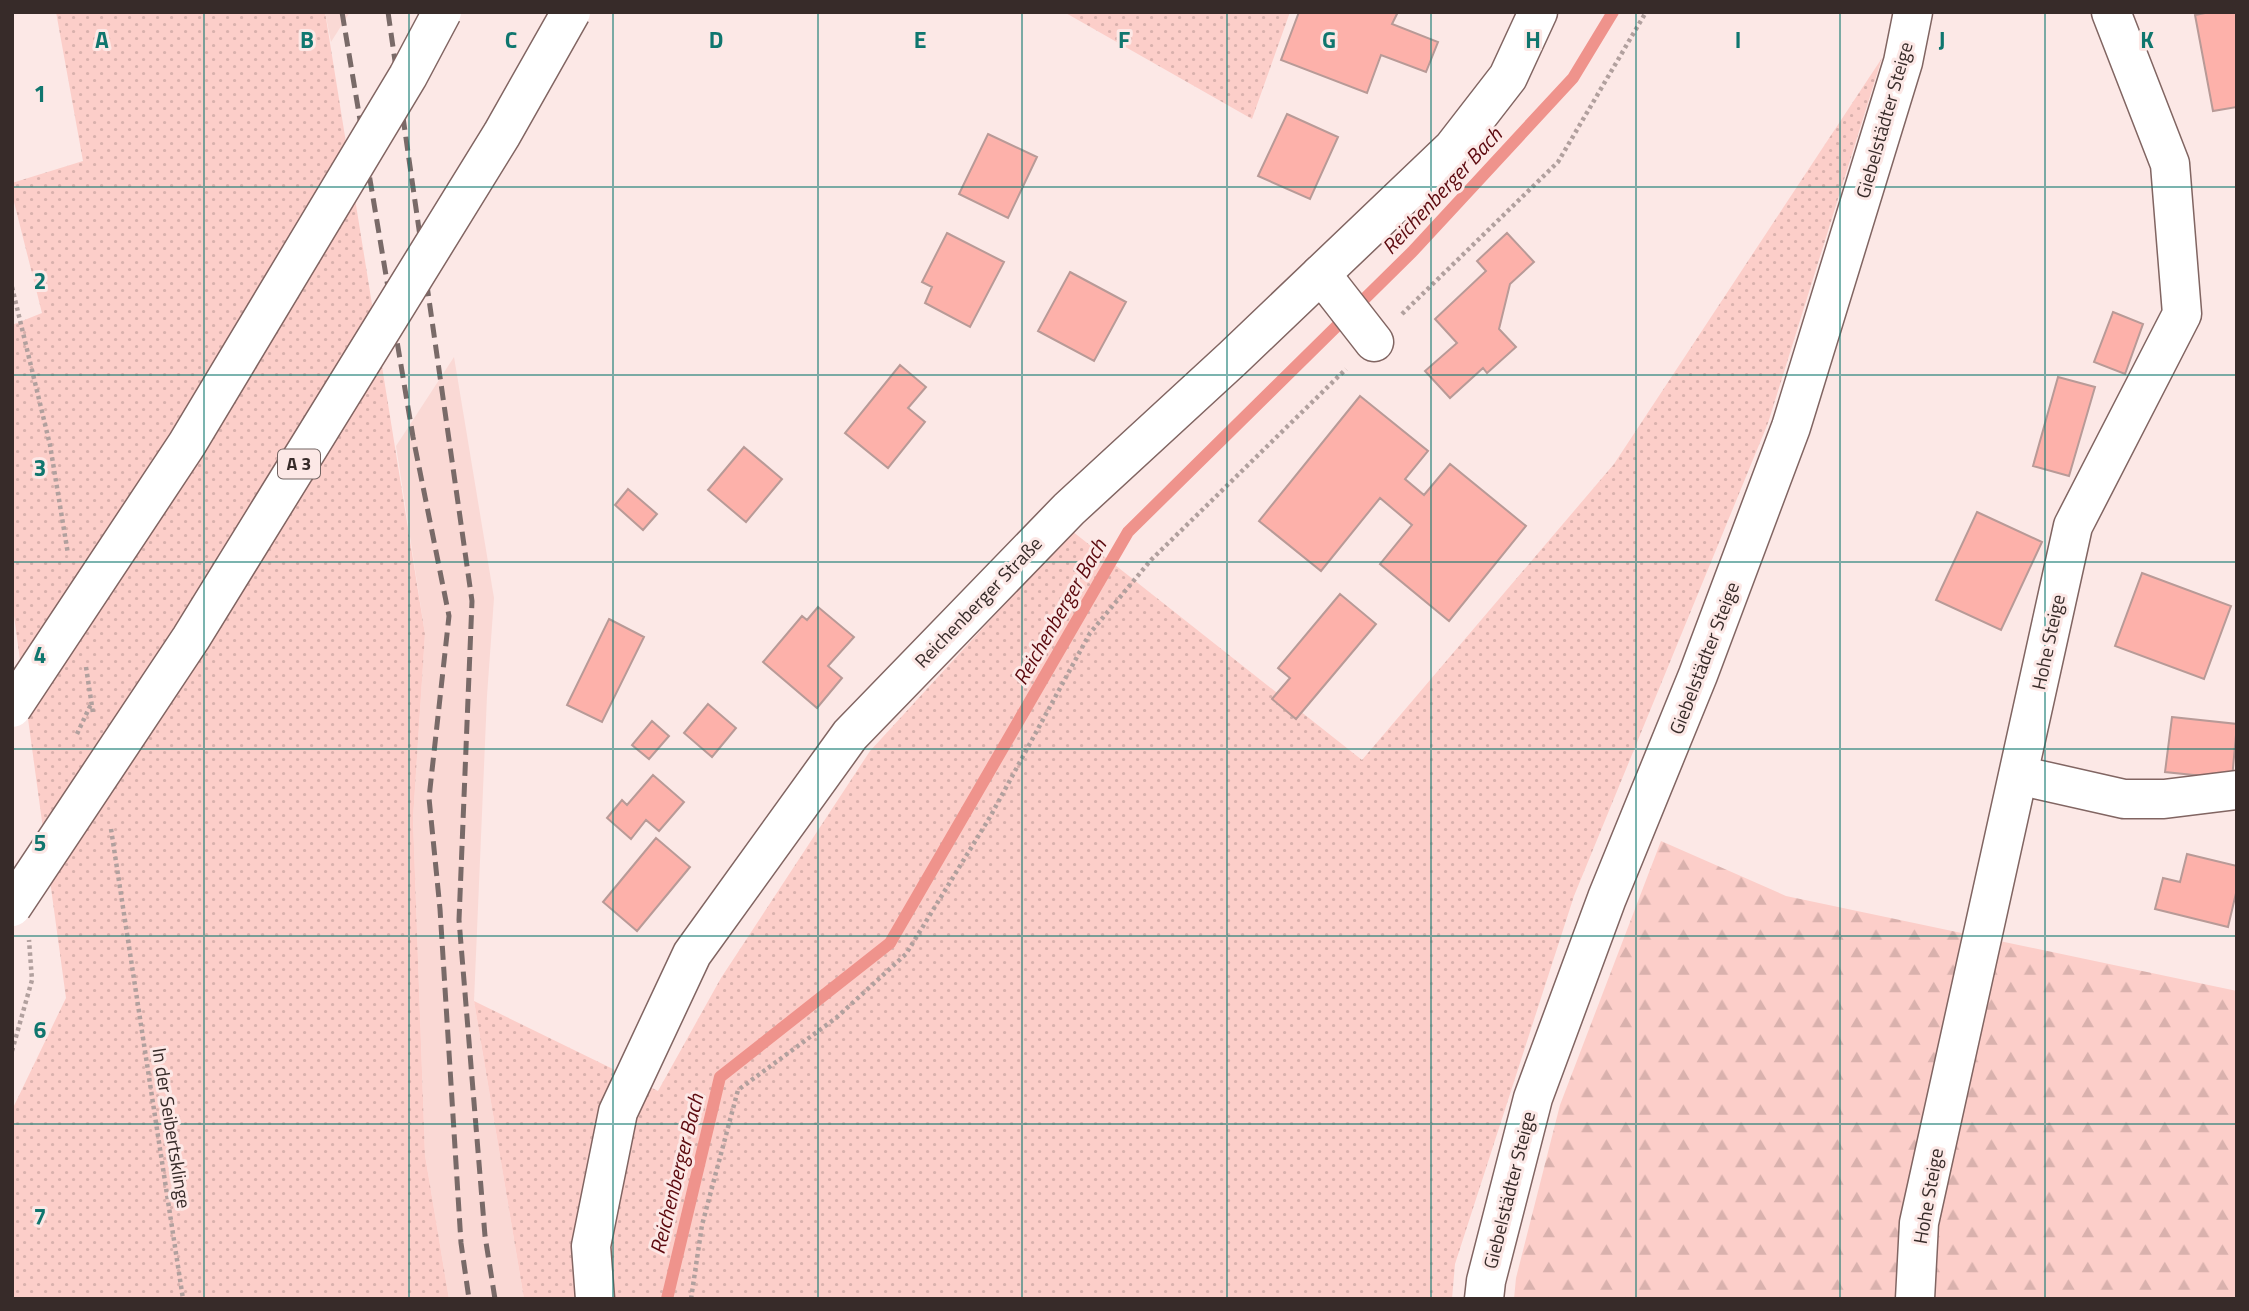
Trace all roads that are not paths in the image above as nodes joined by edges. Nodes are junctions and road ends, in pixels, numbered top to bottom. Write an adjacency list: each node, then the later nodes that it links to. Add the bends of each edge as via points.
1 (442, 12): 8 (main road, bridge, via 187,444)
2 (572, 12): 11 (main road, A 3, bridge, via 502,134 198,626)
3 (1538, 12): 6 (main road, Reichenberger Straße, via 1508,77 1453,148)
4 (1913, 12): 13 (main road, Giebelstädter Steige, via 1903,62 1791,428 1533,1098)
5 (2111, 12): 9 (main road, Hohe Steige, via 2170,164 2182,314 2073,526)
6 (1328, 283): 7 (main road); 12 (main road, Reichenberger Straße, via 1069,509 850,735 692,954 618,1112 591,1246)
7 (1370, 338)
8 (12, 708)
9 (2018, 775): 10 (main road, via 2124,799); 14 (main road, Hohe Steige, via 1919,1223)
10 (2237, 790)
11 (12, 907)
12 (594, 1299)
13 (1484, 1299)
14 (1915, 1299)

